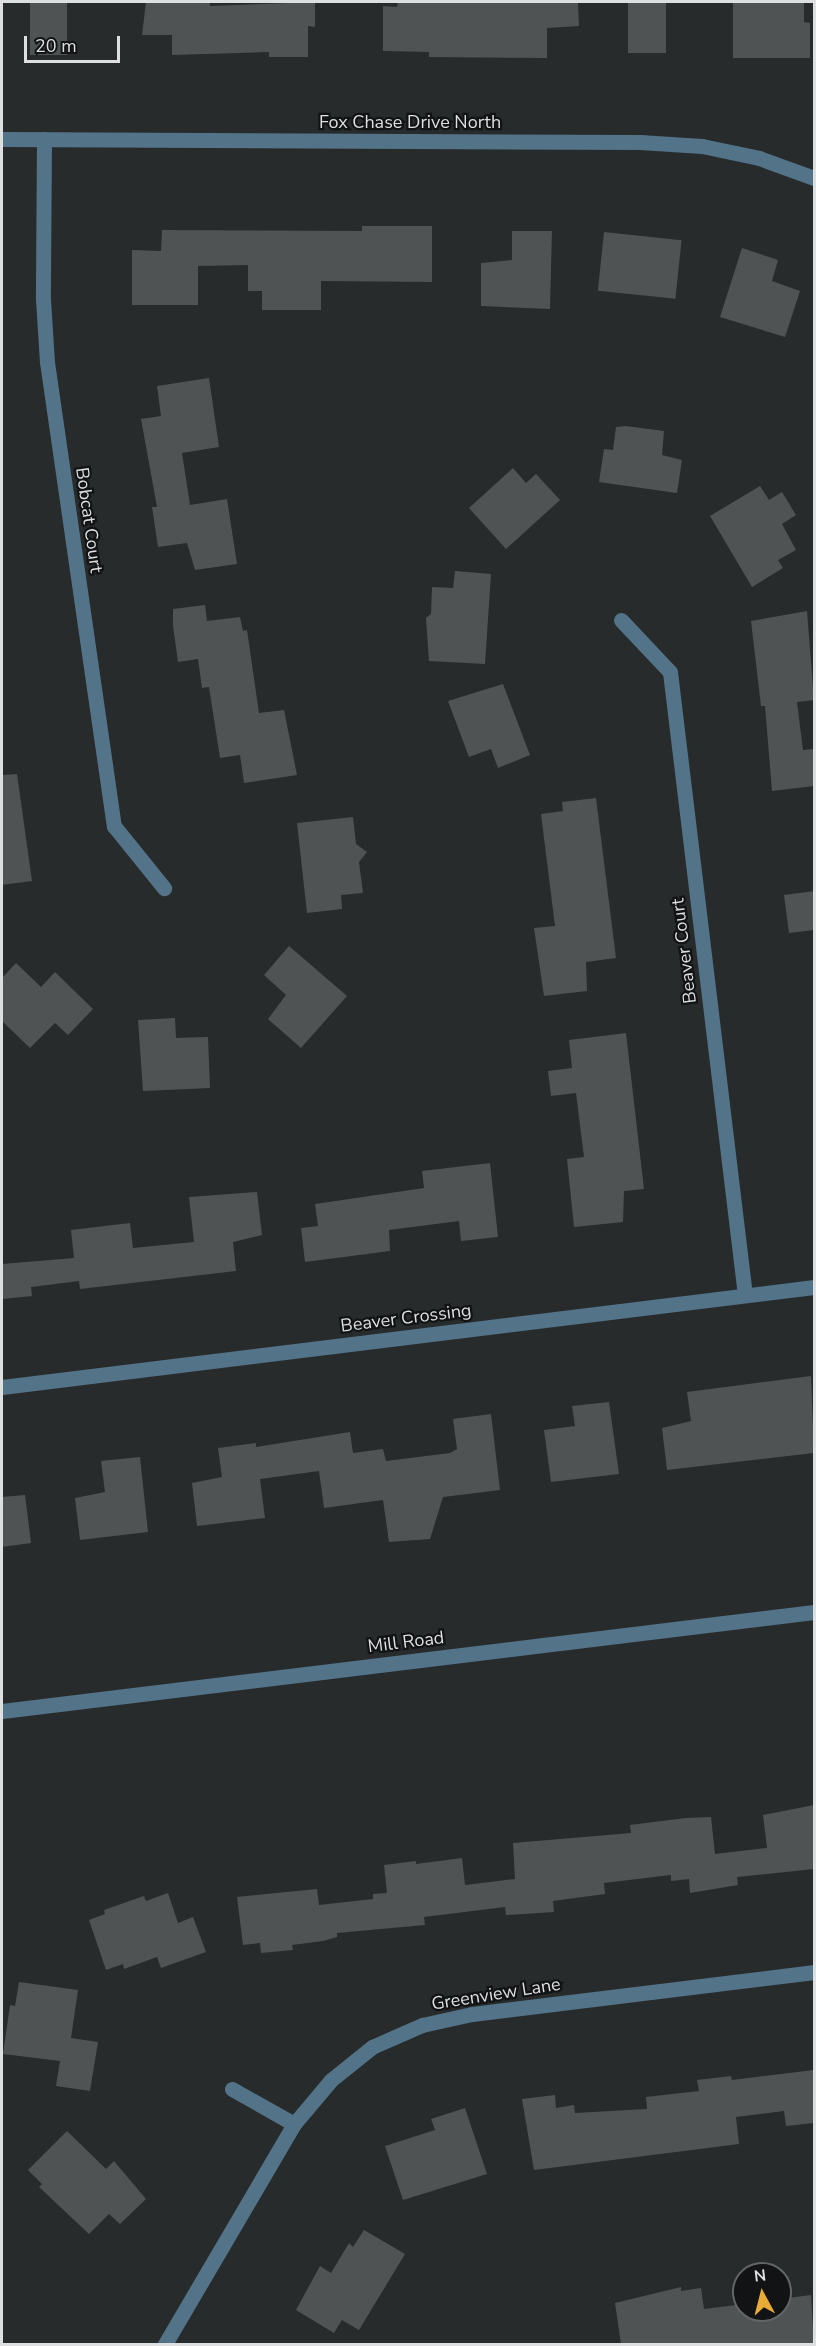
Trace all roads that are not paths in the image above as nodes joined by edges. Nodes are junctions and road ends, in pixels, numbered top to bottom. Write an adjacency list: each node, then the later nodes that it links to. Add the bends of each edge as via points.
1 (2, 139): 2 (street, Fox Chase Drive North)
2 (44, 140): 3 (street, Fox Chase Drive North, via 640,142 702,146 759,158); 5 (street, Bobcat Court, via 43,299 47,362 114,826)
3 (814, 178)
4 (621, 620): 7 (street, Beaver Court, via 670,672)
5 (164, 888)
6 (814, 1287): 7 (street, Beaver Crossing)
7 (745, 1295): 8 (street, Beaver Crossing)
8 (2, 1387)
9 (814, 1612): 10 (street, Mill Road)
10 (2, 1711)
11 (814, 1972): 13 (street, Greenview Lane, via 472,2014 422,2025 372,2047 331,2080)
12 (232, 2089): 13 (street)
13 (294, 2124): 14 (street, Greenview Lane)
14 (165, 2344)

